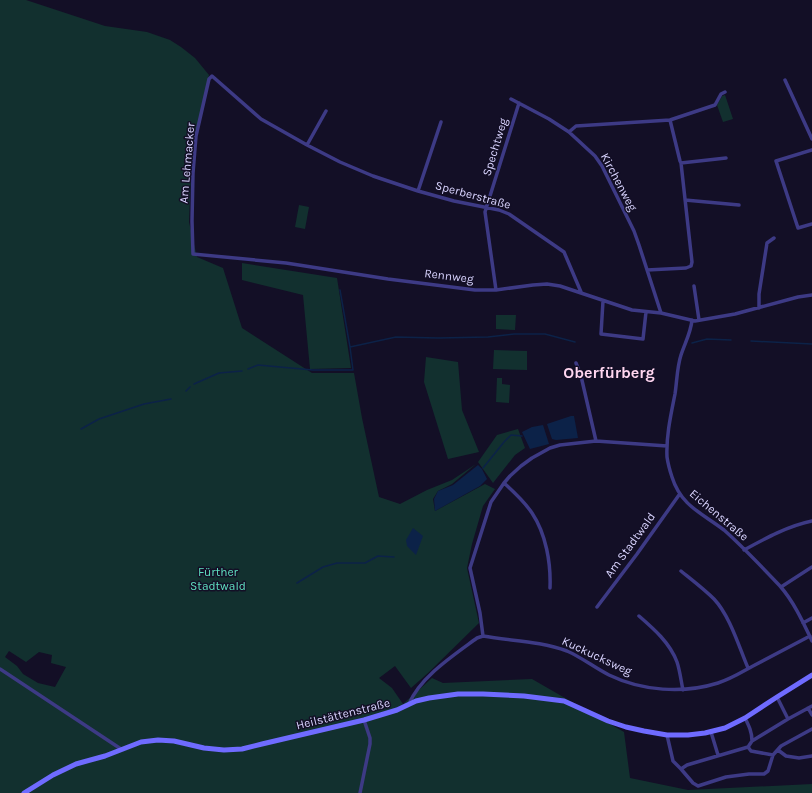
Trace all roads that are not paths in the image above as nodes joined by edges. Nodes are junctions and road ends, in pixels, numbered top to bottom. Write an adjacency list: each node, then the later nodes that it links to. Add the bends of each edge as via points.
1 (212, 76): 11 (street, Sperberstraße, via 261,119); 21 (street, Am Lehmacker, via 209,79 196,136 193,173)
2 (785, 80): 10 (street)
3 (725, 92): 7 (street, via 715,105)
4 (511, 99): 5 (street, Kirchenweg)
5 (519, 103): 9 (street, Kirchenweg); 18 (street, Spechtweg)
6 (326, 111): 11 (street)
7 (670, 120): 9 (street, via 576,126); 14 (street)
8 (441, 122): 15 (street, Sperberstraße)
9 (569, 132): 22 (street, Kirchenweg, via 602,166 634,231)
10 (812, 138)
11 (307, 145): 15 (street, Sperberstraße, via 373,176)
12 (812, 150): 19 (street, via 776,162 798,228)
13 (726, 158): 14 (street)
14 (681, 163): 16 (street)
15 (418, 191): 18 (street, Sperberstraße)
16 (685, 200): 17 (street); 22 (street, via 692,259 690,266)
17 (739, 205)
18 (486, 207): 24 (street, Spechtweg, via 485,217); 25 (street, Sperberstraße, via 513,216 564,252)
19 (812, 224)
20 (774, 238): 28 (street, via 767,243)
21 (193, 254): 24 (street, Rennweg, via 475,290)
22 (647, 270): 30 (street, Kirchenweg)
23 (694, 286): 32 (street)
24 (496, 290): 25 (street, Rennweg, via 547,284)
25 (581, 292): 27 (street, Rennweg)
26 (812, 295): 28 (street, Rennweg)
27 (603, 301): 29 (street, Rennweg); 29 (street, via 601,334 643,339)
28 (759, 308): 32 (street, Rennweg)
29 (646, 312): 30 (street, Rennweg)
30 (661, 313): 31 (street, Rennweg)
31 (692, 320): 32 (street, Rennweg); 35 (street, Eichenstraße, via 679,361)
32 (699, 320)
33 (576, 363): 34 (street)
34 (596, 441): 35 (street); 36 (street, via 550,448 521,466)
35 (667, 446): 37 (street, Eichenstraße, via 668,467)
36 (504, 482): 43 (street, via 523,502 539,526 550,566); 48 (street, via 491,502 470,568)
37 (679, 495): 39 (street, Eichenstraße); 44 (street, Am Stadtwald)
38 (812, 521): 39 (street, via 789,528)
39 (744, 550): 42 (street, Eichenstraße)
40 (812, 567): 42 (street)
41 (681, 572): 51 (street, via 715,600 727,617)
42 (781, 587): 47 (street, Eichenstraße)
43 (550, 588)
44 (597, 607)
45 (639, 616): 54 (street, via 658,632 669,647 677,662)
46 (812, 618): 47 (street)
47 (804, 623): 49 (street, Eichenstraße)
48 (483, 636): 54 (street, Kuckucksweg, via 541,644 568,651 609,675 635,685); 56 (street, via 439,666 414,692)
49 (810, 636): 50 (street, Eichenstraße); 51 (street, Kuckucksweg)
50 (812, 641)
51 (748, 668): 54 (street, Kuckucksweg, via 718,683)
52 (0, 669): 67 (street)
53 (812, 675): 55 (street, Heilstättenstraße)
54 (683, 690)
55 (777, 696): 59 (street, Heilstättenstraße); 60 (street)
56 (409, 704): 61 (street, Heilstättenstraße); 64 (street, Heilstättenstraße, via 458,694 531,697 564,701 626,727)
57 (810, 707): 58 (street); 60 (street)
58 (812, 715)
59 (745, 718): 63 (street, Heilstättenstraße); 65 (street)
60 (788, 719): 65 (street)
61 (364, 720): 67 (street, Heilstättenstraße, via 242,749 204,748 158,740 141,742); 74 (street, via 370,744)
62 (812, 729): 68 (street)
63 (710, 732): 64 (street, Heilstättenstraße); 69 (street)
64 (668, 735): 72 (street, via 672,761)
65 (752, 741): 66 (street)
66 (748, 747): 69 (street); 70 (street, via 751,751)
67 (121, 749): 73 (street, Heilstättenstraße, via 76,764 52,775)
68 (778, 750): 70 (street); 71 (street, via 786,756)
69 (718, 755): 72 (street)
70 (773, 755): 72 (street, via 768,771 764,774 726,777 698,786)
71 (812, 756)
72 (681, 769)
73 (24, 793)
74 (360, 793)

